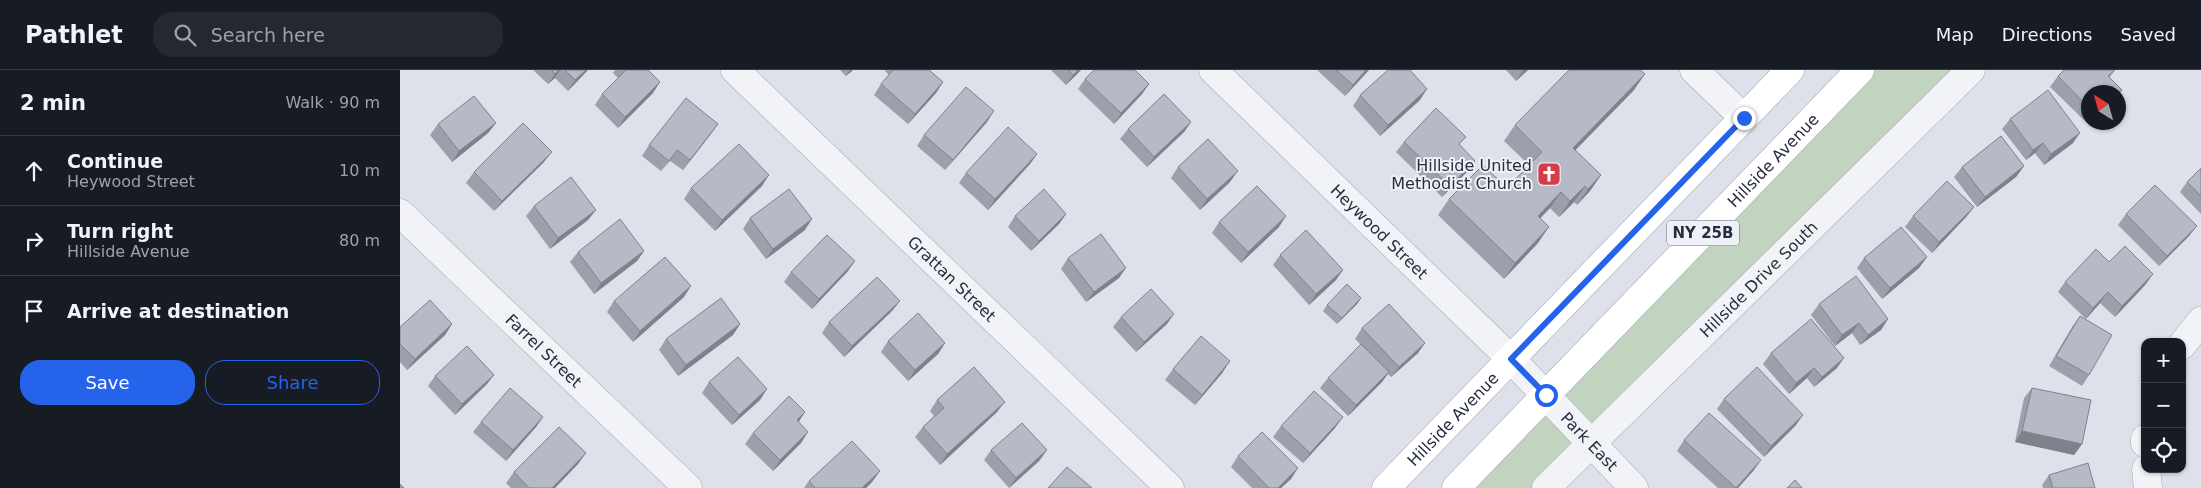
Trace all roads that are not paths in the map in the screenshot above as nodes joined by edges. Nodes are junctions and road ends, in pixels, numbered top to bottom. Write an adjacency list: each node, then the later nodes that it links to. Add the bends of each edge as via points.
1 (735, 70): 16 (street, Grattan Street)
2 (1213, 70): 11 (street, Heywood Street)
3 (1694, 70): 7 (street)
4 (1790, 70): 7 (main road, Hillside Avenue / NY 25B)
5 (1860, 70): 12 (main road, Hillside Avenue / NY 25B)
6 (1971, 70): 13 (street, Hillside Drive South)
7 (1744, 118): 11 (main road, Hillside Avenue / NY 25B)
8 (400, 213): 15 (street, Farrel Street)
9 (2201, 321): 10 (street)
10 (2186, 340)
11 (1511, 359): 12 (street, Heywood Street); 17 (main road, Hillside Avenue / NY 25B)
12 (1546, 395): 13 (street, Park East); 18 (main road, Hillside Avenue / NY 25B)
13 (1592, 442): 19 (street, Hillside Drive South); 20 (street, Park East)
14 (2146, 473): 21 (street)
15 (688, 488)
16 (1170, 488)
17 (1386, 488)
18 (1456, 488)
19 (1546, 488)
20 (1634, 488)
21 (2148, 488)

